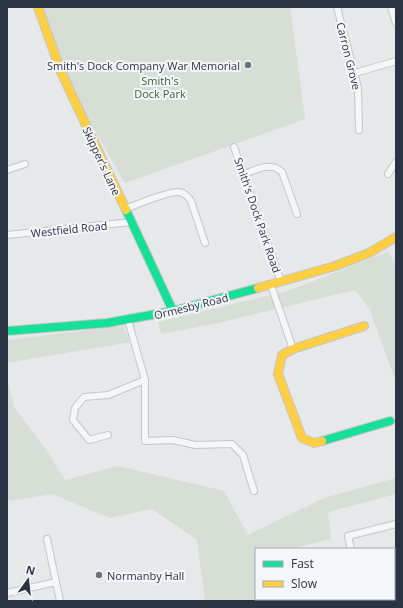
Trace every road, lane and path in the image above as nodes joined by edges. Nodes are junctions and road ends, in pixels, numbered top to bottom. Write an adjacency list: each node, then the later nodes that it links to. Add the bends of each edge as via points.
1 (38, 7): 14 (street, Skipper's Lane, via 61,72)
2 (336, 7): 6 (street, Carron Grove)
3 (391, 7): 4 (street)
4 (396, 23)
5 (396, 61): 6 (street)
6 (355, 73): 7 (street, Carron Grove)
7 (359, 130)
8 (234, 147): 12 (street, Smith's Dock Park Road)
9 (396, 162): 13 (street)
10 (25, 164): 11 (street)
11 (7, 170)
12 (243, 174): 15 (street, via 268,166 278,168 282,172); 20 (street, Smith's Dock Park Road)
13 (388, 174)
14 (125, 209): 16 (street, Skipper's Lane); 19 (street, via 173,192 183,193 191,201)
15 (297, 214)
16 (131, 222): 17 (street, Westfield Road); 22 (street, Skipper's Lane)
17 (7, 235)
18 (396, 237): 20 (street, Ormesby Road, via 369,253)
19 (205, 243)
20 (281, 282): 21 (street, Ormesby Road)
21 (271, 285): 22 (street, Ormesby Road); 26 (street)
22 (173, 311): 23 (street, Ormesby Road)
23 (128, 320): 25 (street, Ormesby Road); 27 (street)
24 (364, 326): 26 (street)
25 (7, 331)
26 (293, 349): 28 (street, via 282,355 278,374 302,438 314,443)
27 (145, 380): 29 (street, via 108,395 84,397 75,408 73,420 89,440); 30 (street, via 145,440 173,440 195,445 232,444 243,456)
28 (390, 421)
29 (108, 435)
30 (254, 491)
31 (396, 524): 33 (street, via 348,536)
32 (47, 540): 34 (street)
33 (351, 548)
34 (56, 582): 35 (street); 36 (street)
35 (7, 593)
36 (60, 601)

